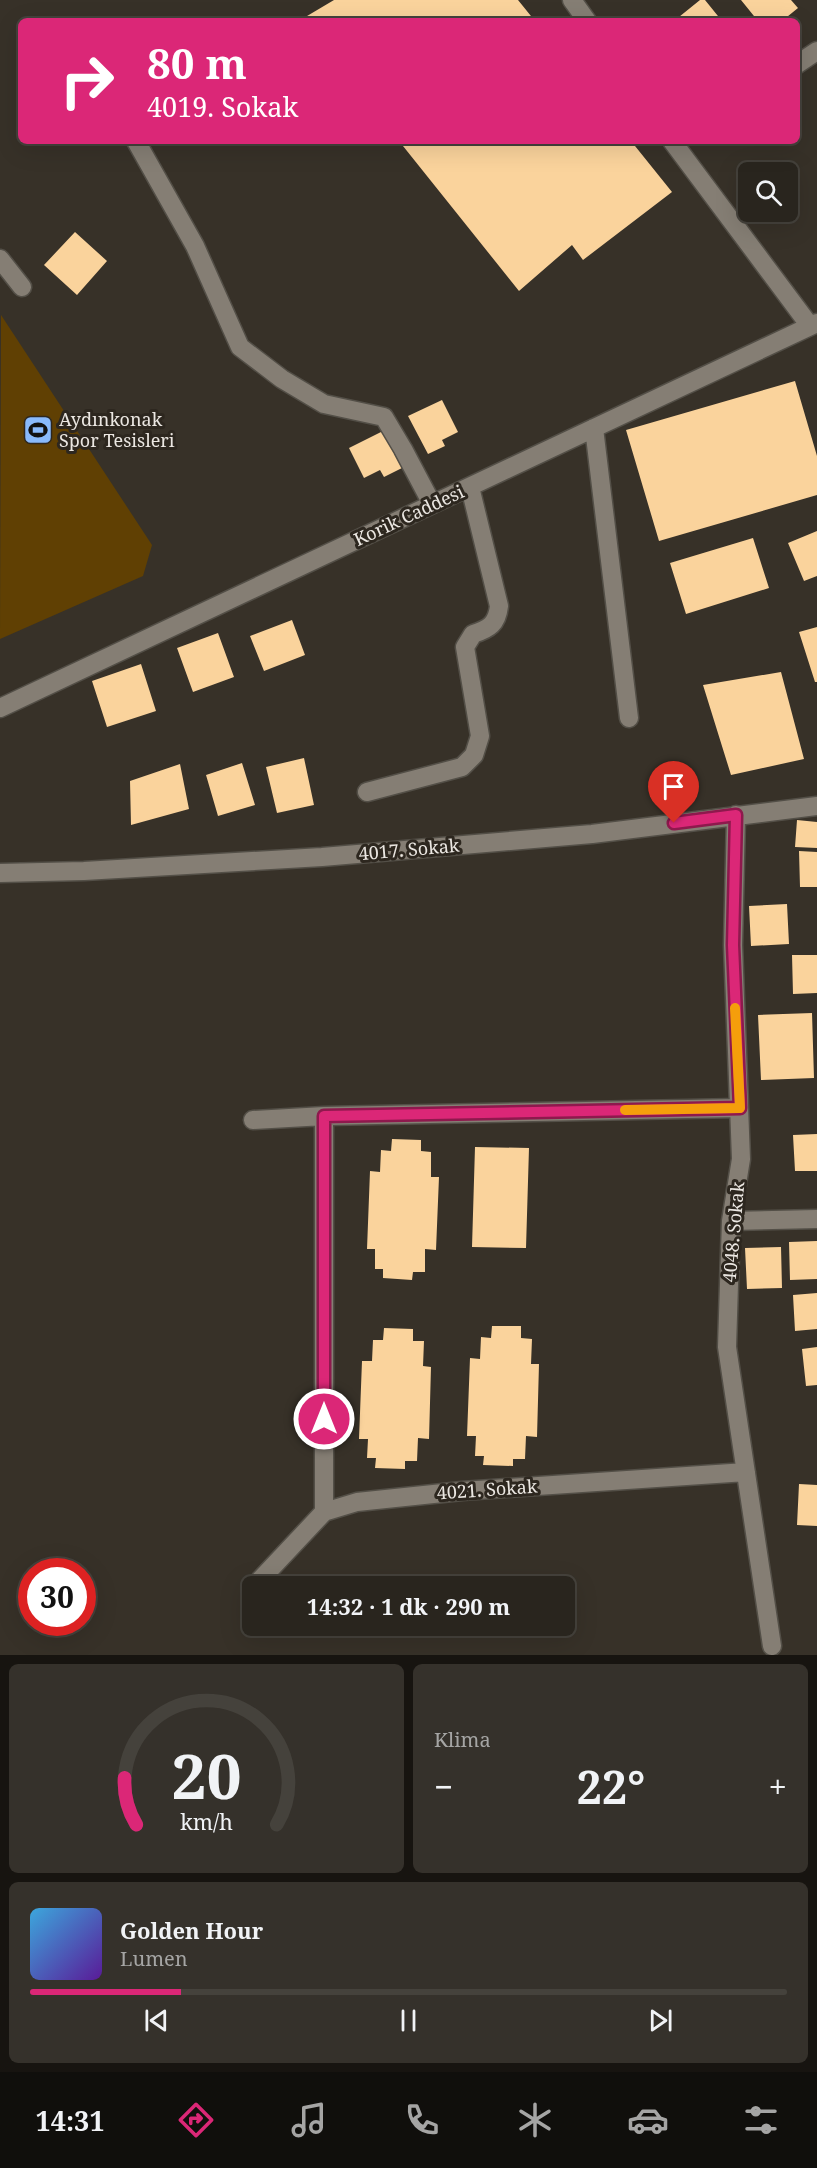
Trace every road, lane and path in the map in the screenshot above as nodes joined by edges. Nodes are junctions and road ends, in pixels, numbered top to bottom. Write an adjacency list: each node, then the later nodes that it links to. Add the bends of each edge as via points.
1 (572, 0): 2 (street)
2 (585, 18)
3 (817, 51): 4 (street)
4 (800, 62)
5 (138, 144): 12 (street, via 195,246 240,347 324,404 384,417)
6 (680, 144): 9 (street)
7 (0, 259): 8 (street)
8 (22, 287)
9 (813, 325): 10 (street, Korik Caddesi)
10 (594, 428): 11 (street, Korik Caddesi); 14 (street)
11 (470, 487): 12 (street, Korik Caddesi); 15 (street, via 499,606 492,626 473,634 465,647 480,736 478,746 462,767)
12 (432, 504): 13 (street, Korik Caddesi)
13 (0, 708)
14 (629, 718)
15 (367, 792)
16 (817, 806): 17 (street, 4017. Sokak)
17 (736, 815): 18 (street, 4017. Sokak, via 592,834 322,857); 19 (street, 4048. Sokak, via 733,945)
18 (0, 873)
19 (740, 1108): 20 (street); 23 (street, 4048. Sokak, via 741,1159)
20 (324, 1116): 21 (street); 25 (street)
21 (253, 1120)
22 (817, 1219): 23 (street)
23 (731, 1221): 24 (street, 4048. Sokak, via 727,1347)
24 (746, 1472): 25 (street, 4021. Sokak, via 462,1491 357,1502); 27 (street, 4048. Sokak)
25 (324, 1512): 26 (street, 4021. Sokak)
26 (264, 1576)
27 (772, 1646)

